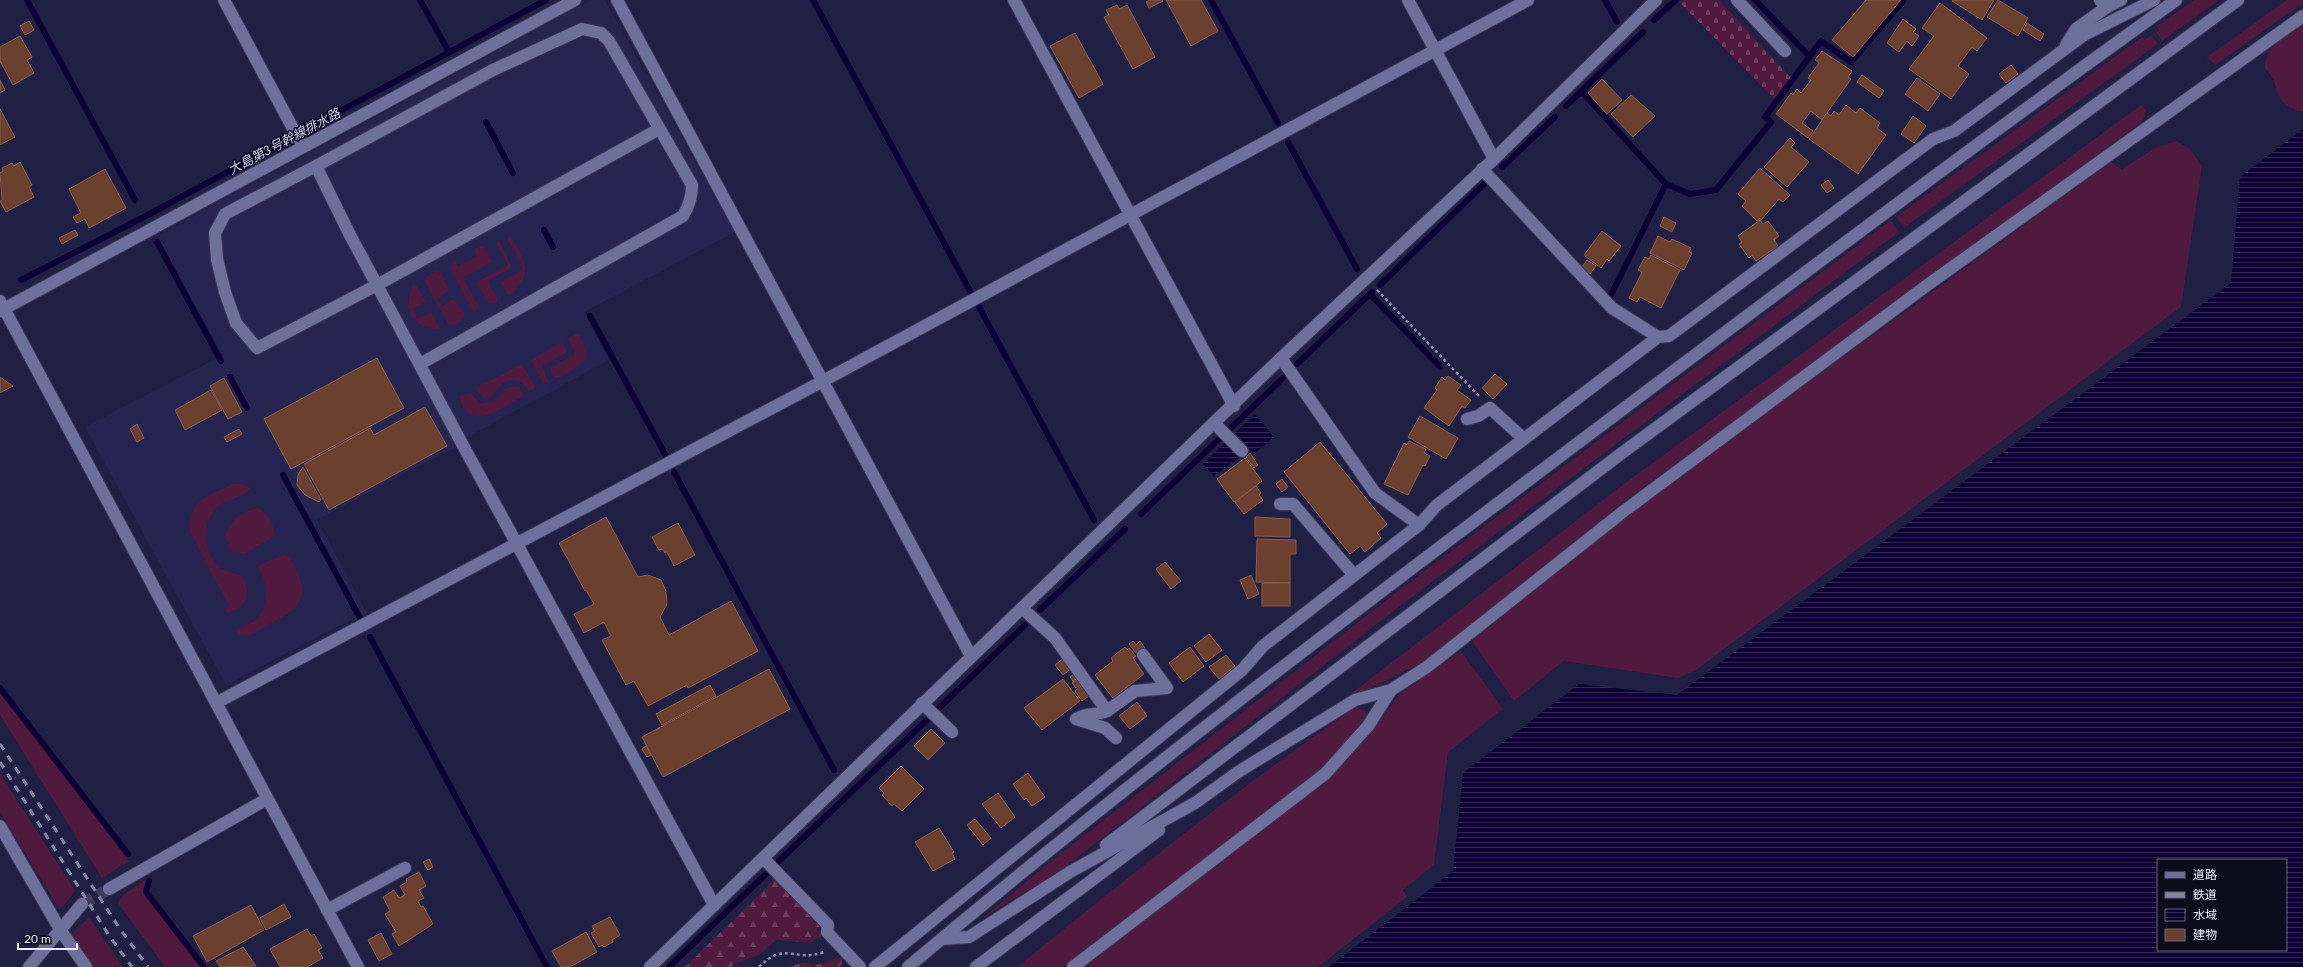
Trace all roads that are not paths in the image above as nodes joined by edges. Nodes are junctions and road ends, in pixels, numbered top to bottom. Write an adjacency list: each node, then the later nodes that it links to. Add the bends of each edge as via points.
1 (224, 0): 20 (street)
2 (575, 0): 20 (street)
3 (617, 0): 30 (street)
4 (1014, 0): 24 (street)
5 (1408, 0): 16 (street)
6 (1528, 0): 16 (street)
7 (1656, 0): 21 (street)
8 (1737, 0): 18 (street)
9 (2121, 0): 13 (street)
10 (2154, 0): 14 (street); 17 (street, via 2084,36)
11 (2176, 0): 14 (street)
12 (2238, 0): 54 (street, via 1622,453)
13 (2104, 3): 17 (street, via 2076,29)
14 (2161, 11): 60 (street, via 1844,243 1386,587 1096,813)
15 (2303, 16): 43 (street, via 1926,286 1624,511 1427,667)
16 (1435, 50): 21 (street); 24 (street)
17 (2063, 50): 27 (street, via 1954,131 1933,140 1669,336)
18 (1785, 51)
19 (659, 129): 22 (street, via 608,41 601,33 582,29 493,70); 25 (street); 29 (street, via 692,185 692,195 683,216)
20 (302, 145): 26 (street)
21 (1494, 159): 23 (street)
22 (316, 166): 25 (street); 25 (street, via 225,214 215,234 217,259 224,292 236,323 257,348)
23 (1482, 169): 27 (street, via 1612,308); 28 (street)
24 (1129, 215): 30 (street); 31 (street)
25 (377, 284): 29 (street)
26 (1, 307): 44 (street)
27 (1658, 337): 34 (street)
28 (1281, 358): 31 (street); 37 (street, via 1375,494)
29 (420, 364): 38 (street)
30 (823, 381): 38 (street); 42 (street)
31 (1234, 406): 33 (street)
32 (1467, 419): 34 (street, via 1478,416 1490,408)
33 (1215, 424): 35 (street); 40 (street)
34 (1524, 439): 37 (street, via 1437,505)
35 (1242, 451)
36 (1280, 504): 39 (street, via 1293,504)
37 (1419, 525): 39 (street)
38 (517, 544): 44 (street); 57 (street)
39 (1354, 575): 66 (street, via 1263,646 1242,670)
40 (1022, 608): 42 (street); 46 (street, via 1055,638)
41 (1143, 655): 46 (street, via 1167,688 1135,691)
42 (971, 656): 45 (street)
43 (1392, 690): 50 (street, via 1355,700 1238,772); 69 (street, via 1368,726 1325,774)
44 (216, 703): 49 (street)
45 (922, 703): 47 (street); 52 (street)
46 (1107, 711): 48 (street, via 1096,716 1080,716 1076,719 1105,728)
47 (952, 732)
48 (1116, 738)
49 (267, 798): 55 (street); 58 (street)
50 (1195, 803): 54 (street); 68 (street)
51 (0, 826): 59 (street)
52 (763, 858): 57 (street); 65 (street, via 828,925 827,932)
53 (405, 868): 58 (street)
54 (1070, 872): 60 (street, via 969,937)
55 (109, 889)
56 (82, 904): 59 (street)
57 (714, 905): 64 (street)
58 (328, 910): 63 (street)
59 (61, 931): 61 (street); 62 (street)
60 (942, 939): 67 (street)
61 (29, 967)
62 (86, 967)
63 (358, 967)
64 (650, 967)
65 (860, 967)
66 (876, 967)
67 (908, 967)
68 (976, 967)
69 (1073, 967)

